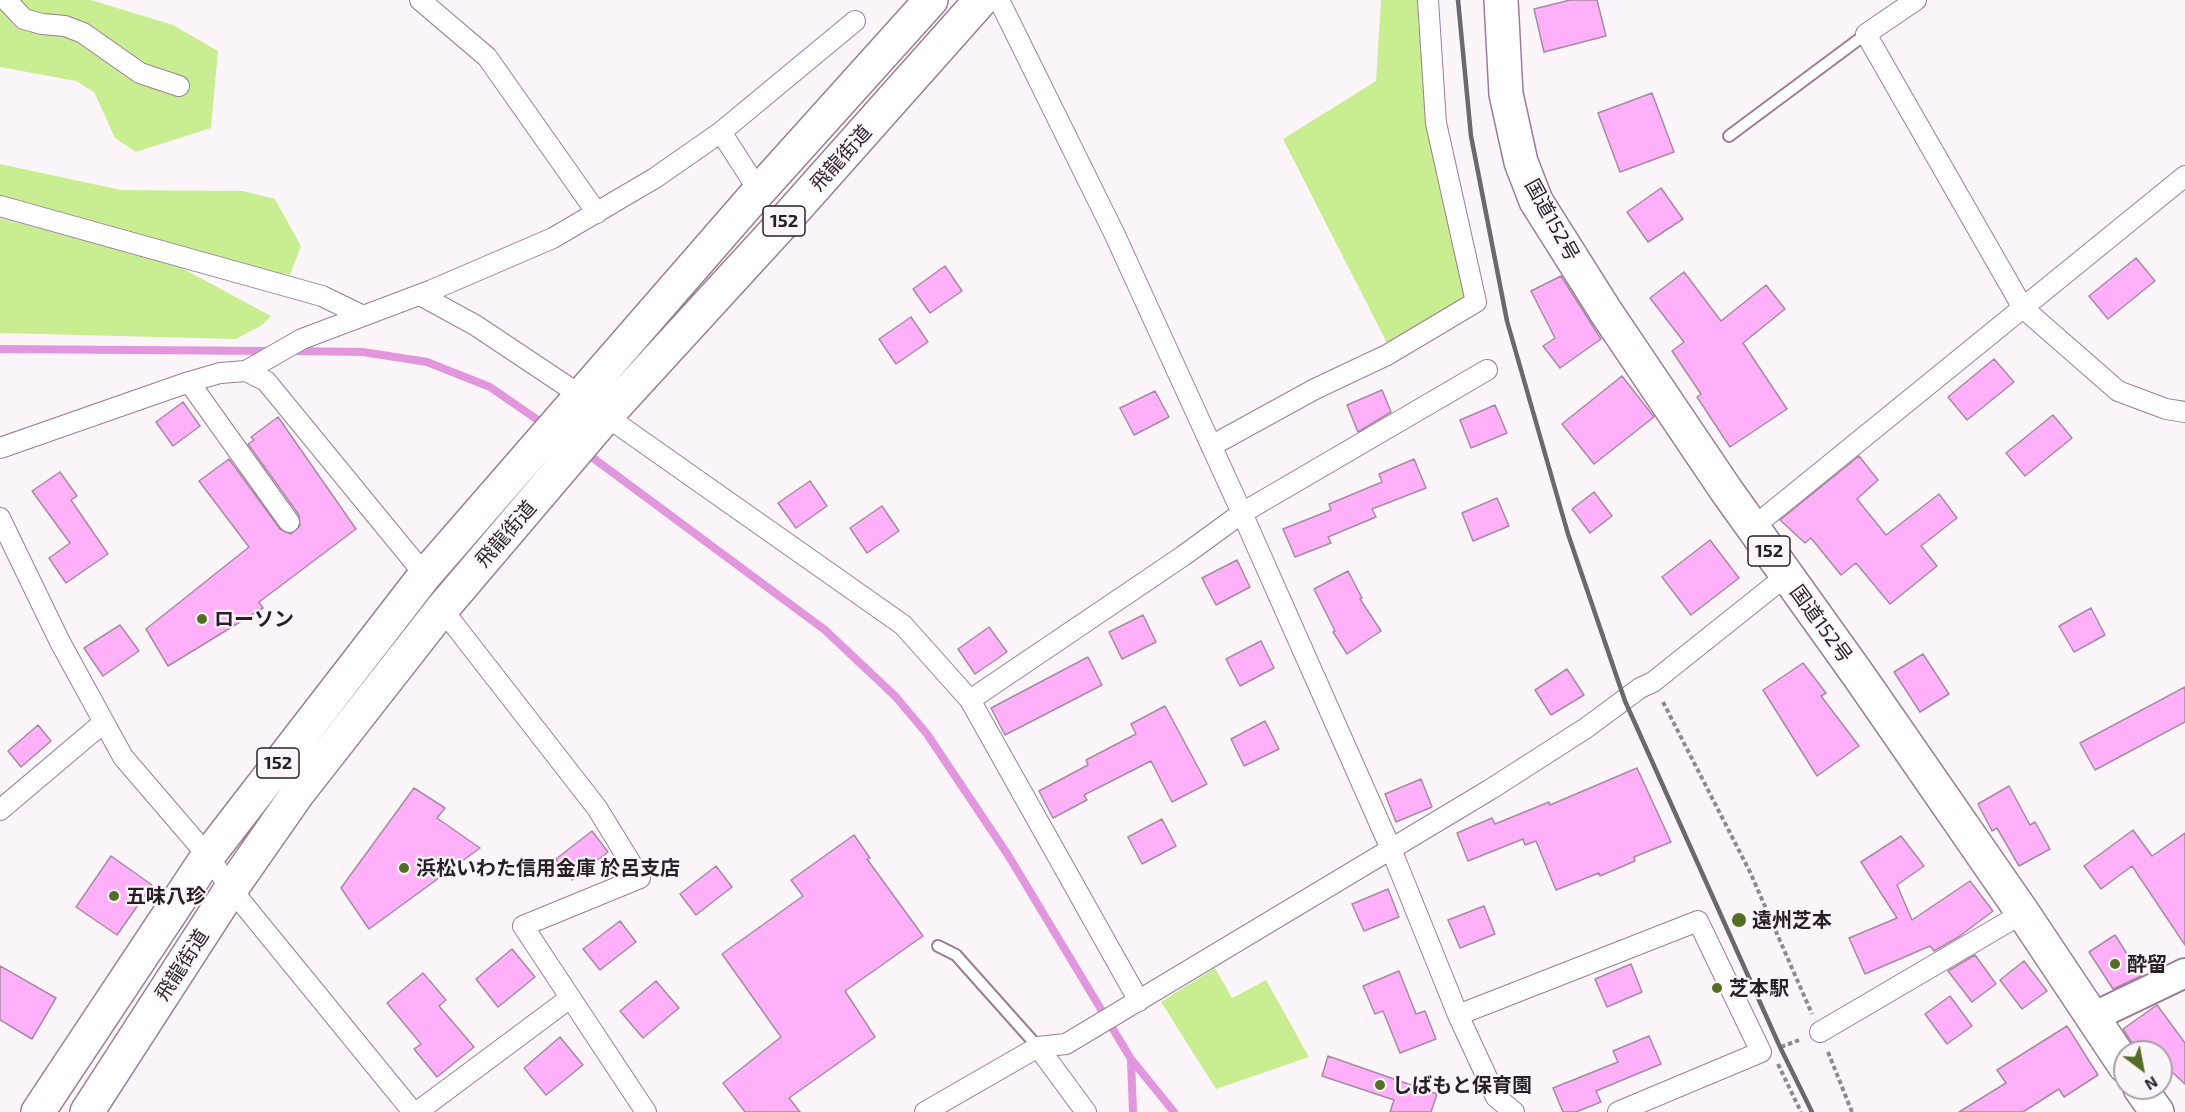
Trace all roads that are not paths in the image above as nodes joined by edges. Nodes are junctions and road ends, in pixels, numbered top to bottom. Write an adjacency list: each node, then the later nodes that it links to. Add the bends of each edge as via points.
1 (6, 0): 11 (street, via 24,19 82,33 140,72)
2 (420, 0): 17 (street, via 488,57)
3 (931, 0): 15 (highway, 飛龍街道 / 152)
4 (981, 0): 26 (highway, 飛龍街道 / 152)
5 (999, 0): 27 (street, via 1114,233)
6 (1428, 0): 27 (street, via 1436,123 1476,302 1387,355)
7 (1501, 0): 32 (highway, 国道152号 / 152, via 1506,94 1521,162 1536,201)
8 (1916, 0): 10 (street)
9 (855, 21): 12 (street)
10 (1866, 34): 13 (lane); 19 (street)
11 (180, 86)
12 (721, 132): 15 (street); 17 (street)
13 (1729, 136)
14 (2185, 176): 19 (street)
15 (759, 191): 24 (highway, 飛龍街道 / 152)
16 (0, 206): 20 (street, via 322,296)
17 (597, 213): 18 (street, via 553,238)
18 (420, 294): 20 (street); 24 (street)
19 (2023, 308): 25 (street, via 2118,391); 32 (street)
20 (361, 315): 21 (street, via 302,339)
21 (250, 368): 23 (street); 33 (street, via 266,381)
22 (1487, 370): 29 (street)
23 (189, 381): 28 (street); 31 (street)
24 (580, 394): 33 (highway, 飛龍街道 / 152)
25 (2185, 412)
26 (606, 416): 35 (highway, 飛龍街道 / 152); 36 (street, via 903,625)
27 (1211, 446): 29 (street)
28 (0, 448)
29 (1242, 513): 36 (street); 39 (street)
30 (0, 518): 37 (street)
31 (290, 522)
32 (1752, 528): 34 (highway, 国道152号 / 152)
33 (425, 575): 40 (highway, 飛龍街道 / 152)
34 (1786, 576): 39 (street, via 1653,682 1491,789); 42 (highway, 国道152号 / 152)
35 (442, 609): 41 (highway, 飛龍街道 / 152, via 298,793); 45 (street, via 597,808 640,878 523,926)
36 (970, 700): 46 (street)
37 (103, 723): 38 (street); 40 (street, via 145,786)
38 (0, 810)
39 (1391, 849): 46 (street); 47 (street)
40 (207, 856): 41 (street); 52 (highway, 飛龍街道 / 152)
41 (231, 888): 53 (highway, 飛龍街道 / 152); 54 (street)
42 (2024, 913): 48 (highway, 国道152号 / 152); 49 (street)
43 (938, 946): 50 (lane, via 956,955)
44 (2185, 973): 48 (street)
45 (570, 998): 54 (street); 55 (street)
46 (1133, 1003): 50 (street, via 1066,1044)
47 (1458, 1015): 58 (street, via 1496,1096); 59 (street, via 1698,921 1766,1051)
48 (2091, 1018): 51 (highway, 国道152号 / 152)
49 (1820, 1032)
50 (1038, 1047): 56 (street); 57 (street)
51 (2113, 1049)
52 (38, 1112)
53 (87, 1112)
54 (415, 1112)
55 (646, 1112)
56 (925, 1112)
57 (1086, 1112)
58 (1514, 1112)
59 (1618, 1112)

